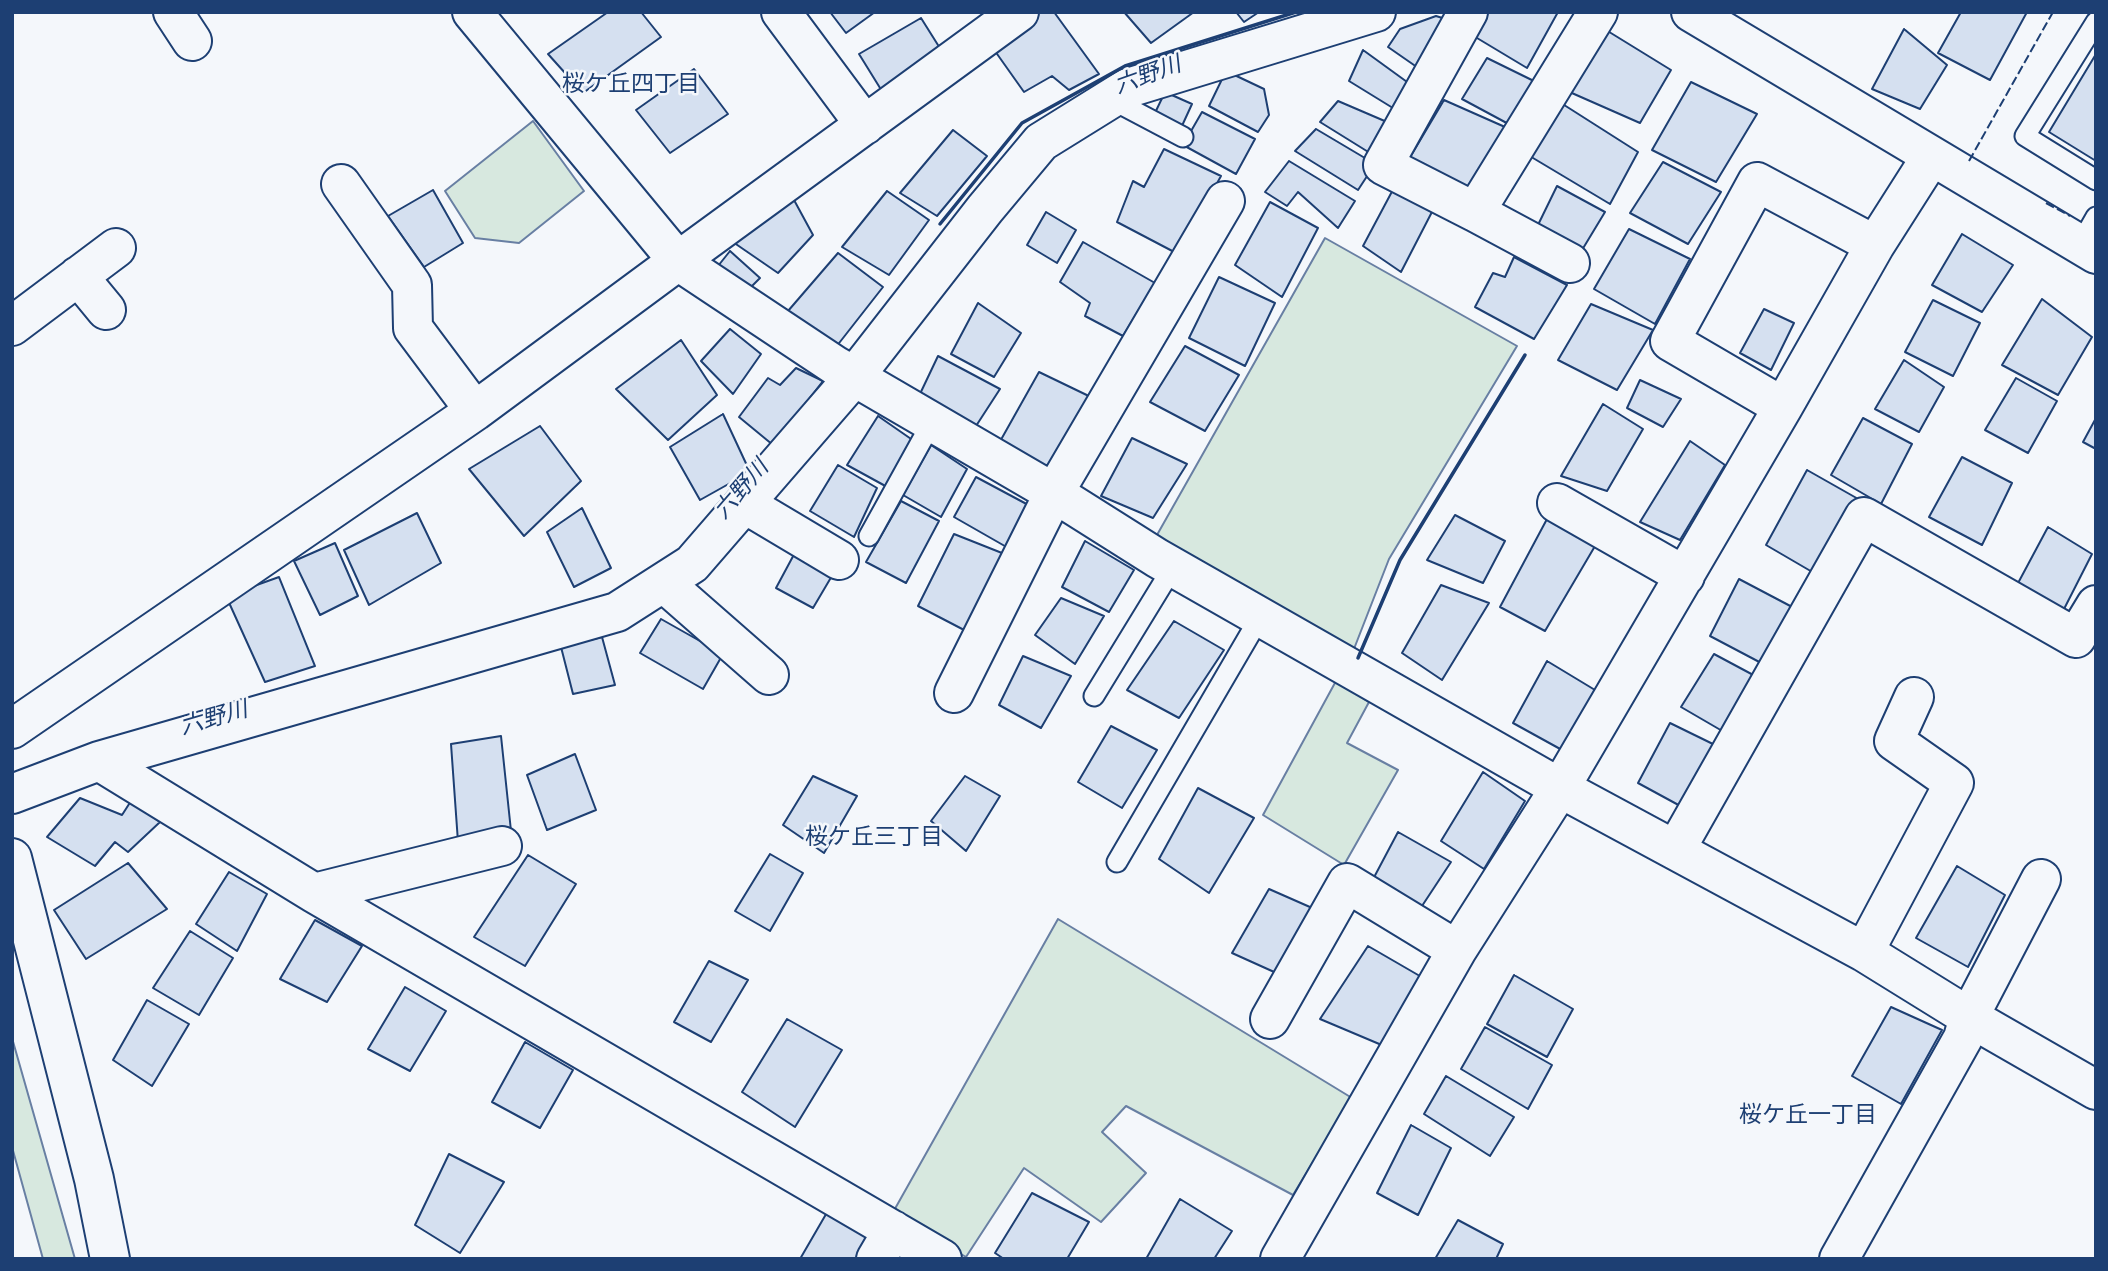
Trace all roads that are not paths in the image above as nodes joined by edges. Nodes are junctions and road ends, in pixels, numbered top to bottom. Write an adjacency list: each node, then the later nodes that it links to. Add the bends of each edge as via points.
1 (472, 12): 20 (street)
2 (781, 12): 10 (street)
3 (1019, 12): 10 (street)
4 (1376, 12): 9 (street, via 1128,88)
5 (1468, 12): 16 (street, via 1383,165)
6 (1691, 12): 12 (street)
7 (1590, 15): 16 (street)
8 (2096, 22): 13 (lane, via 2025,136)
9 (1111, 99): 11 (lane); 25 (street, via 1041,142)
10 (864, 125): 20 (street)
11 (1183, 137)
12 (1931, 157): 17 (street); 18 (street)
13 (2096, 180)
14 (341, 184): 27 (street, via 412,285 413,328)
15 (1225, 201): 29 (street)
16 (1475, 212): 21 (street)
17 (2090, 239)
18 (1875, 245): 26 (street); 26 (street, via 1757,182 1670,341)
19 (116, 248): 22 (street)
20 (678, 261): 25 (street); 27 (street)
21 (1570, 263)
22 (78, 276): 23 (street); 24 (street)
23 (106, 310)
24 (12, 326)
25 (848, 374): 28 (street); 31 (street)
26 (1783, 408): 35 (street)
27 (475, 411): 43 (street)
28 (932, 422): 29 (street); 32 (lane)
29 (1054, 493): 34 (street); 40 (street)
30 (1557, 503): 35 (street)
31 (745, 504): 33 (street); 36 (street, via 692,564)
32 (869, 536)
33 (839, 560)
34 (1173, 567): 38 (street); 41 (lane)
35 (1685, 576): 45 (street)
36 (664, 583): 39 (street); 44 (street, via 617,612)
37 (2096, 606): 48 (street, via 2076,638 1864,517)
38 (1260, 617): 45 (street); 50 (lane)
39 (769, 675)
40 (954, 693)
41 (1094, 696)
42 (1914, 697): 54 (street, via 1894,741 1954,783)
43 (12, 729)
44 (99, 761): 46 (street); 52 (street)
45 (1560, 788): 48 (street); 53 (street)
46 (12, 794)
47 (502, 846): 52 (street)
48 (1676, 849): 54 (street)
49 (12, 858): 59 (street)
50 (1117, 862)
51 (2041, 879): 55 (street)
52 (314, 893): 58 (street)
53 (1457, 950): 56 (street, via 1348,883); 61 (street)
54 (1864, 952): 55 (street)
55 (1969, 1017): 57 (street); 62 (street, via 1963,1038)
56 (1270, 1019)
57 (2096, 1090)
58 (885, 1244): 60 (street)
59 (110, 1259)
60 (943, 1259)
61 (1280, 1259)
62 (1839, 1259)

